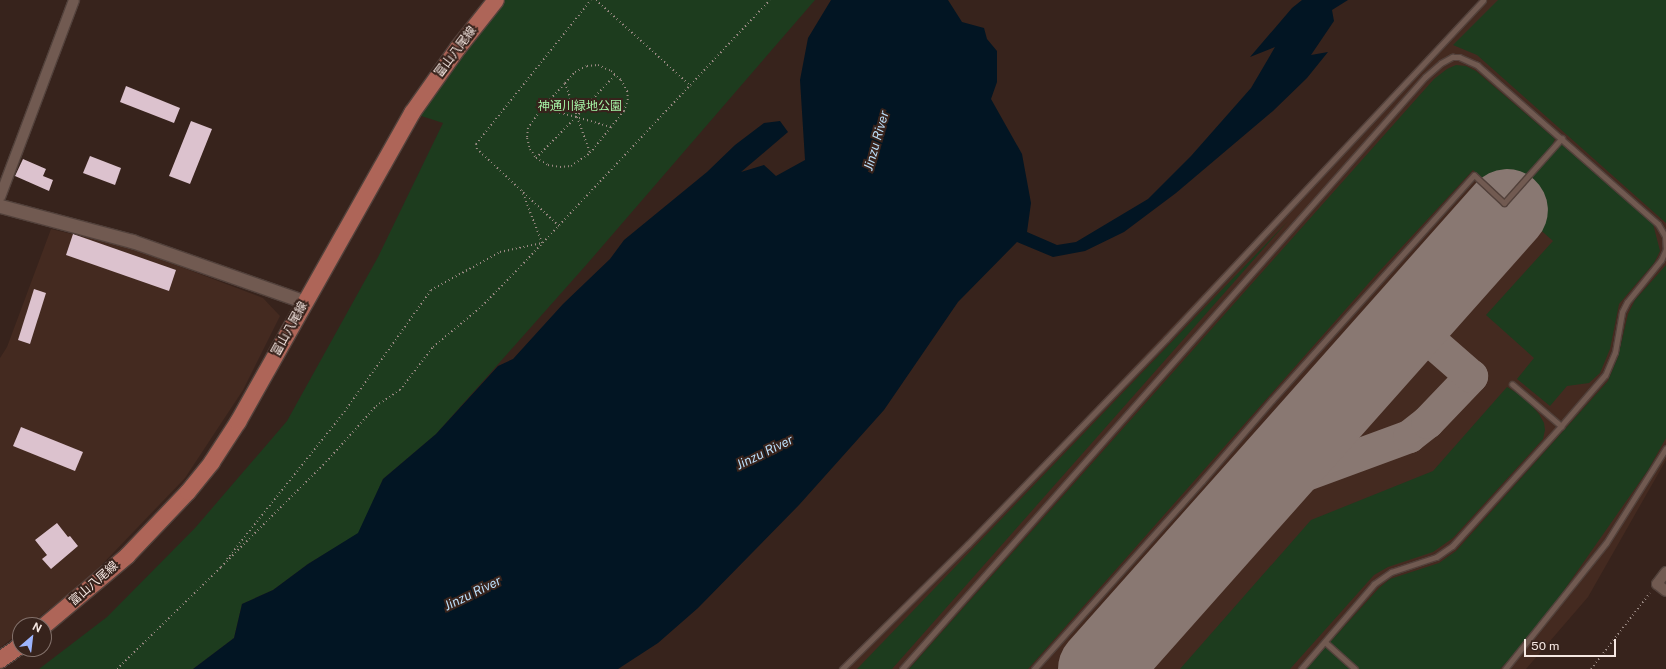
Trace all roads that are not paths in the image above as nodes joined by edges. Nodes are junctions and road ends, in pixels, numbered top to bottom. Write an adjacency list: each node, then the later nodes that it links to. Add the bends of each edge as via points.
1 (74, 0): 5 (street)
2 (496, 0): 7 (main road, 富山八尾線, via 412,113)
3 (1483, 0): 17 (lane, via 1166,339 968,544)
4 (1562, 138): 9 (lane, via 1658,224 1665,236 1666,249 1661,260 1622,312 1615,352 1605,375); 18 (lane, via 1473,62 1452,57 1441,63 1415,89); 19 (lane, via 1504,203 1474,175)
5 (0, 197)
6 (0, 206): 7 (street, via 132,241)
7 (305, 302): 13 (main road, 富山八尾線, via 238,422 188,492 127,556)
8 (1512, 384): 9 (lane)
9 (1561, 426): 14 (lane, via 1452,546 1436,557 1391,572 1374,584)
10 (1666, 448): 22 (lane, via 1606,543)
11 (1666, 572): 12 (street, via 1657,584)
12 (1666, 592)
13 (52, 619)
14 (1325, 642): 20 (lane); 21 (lane)
15 (12, 652): 16 (main road)
16 (0, 660)
17 (842, 669)
18 (902, 669)
19 (1034, 669)
20 (1301, 669)
21 (1355, 669)
22 (1505, 669)

